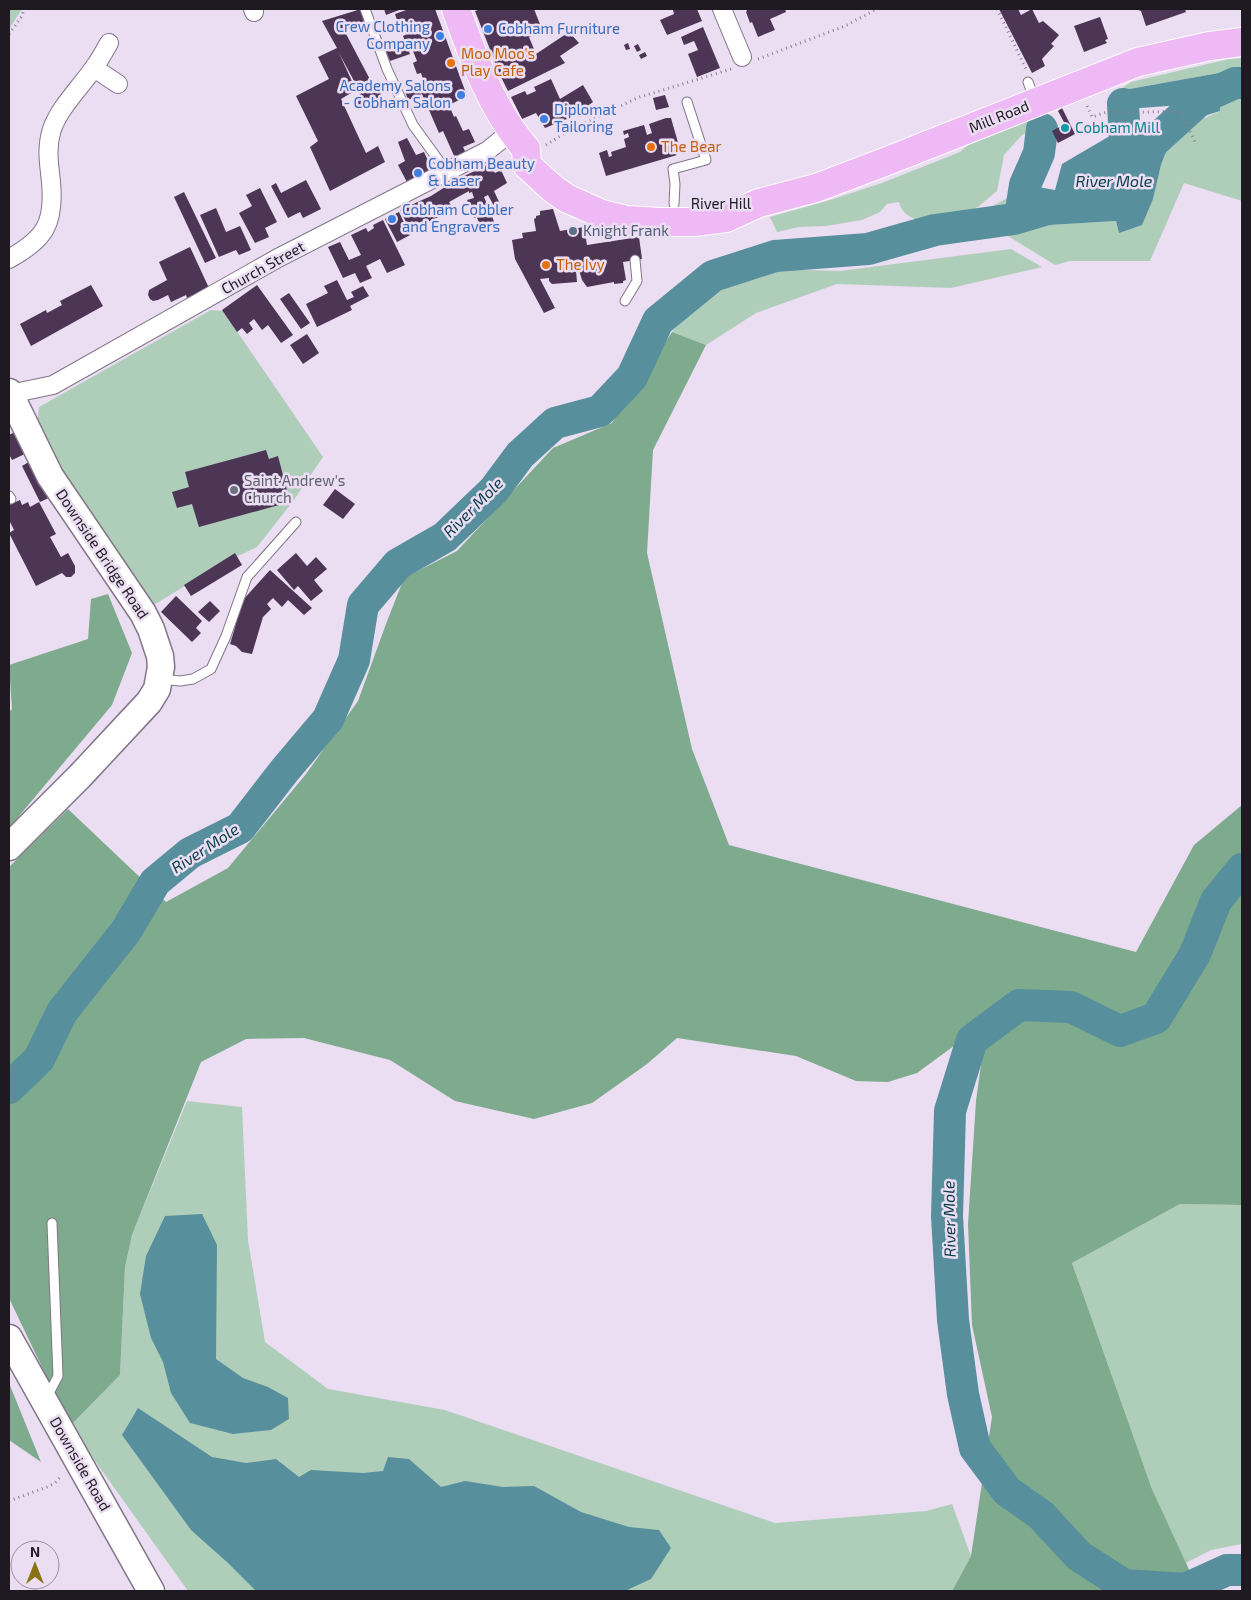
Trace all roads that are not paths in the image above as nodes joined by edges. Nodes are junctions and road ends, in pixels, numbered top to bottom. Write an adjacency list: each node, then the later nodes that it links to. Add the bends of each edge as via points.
1 (365, 9): 11 (lane, via 387,69 413,125)
2 (456, 9): 10 (main road, via 491,96)
3 (722, 9): 6 (street)
4 (1242, 42): 13 (main road, Mill Road, via 1138,62 1032,92 832,182)
5 (110, 44): 7 (street)
6 (742, 62)
7 (94, 68): 8 (street); 14 (street, via 52,128 48,152 52,202 49,222 40,238)
8 (118, 84)
9 (687, 102): 12 (lane, via 706,160 673,169)
10 (525, 143): 11 (street, Church Street, via 487,151); 12 (main road, River Hill, via 591,191 626,201); 13 (main road, River Hill, via 527,165 552,188 566,198 631,225 726,218)
11 (447, 172): 17 (street, Church Street, via 278,258 52,385)
12 (674, 204): 13 (main road, River Hill)
13 (759, 204)
14 (9, 260)
15 (635, 260): 16 (lane, via 637,281)
16 (625, 301)
17 (11, 401): 19 (street, Downside Bridge Road, via 50,476 143,613 160,656)
18 (296, 522): 19 (lane, via 247,577 211,669 193,679)
19 (160, 679): 20 (street, Downside Bridge Road, via 139,714)
20 (9, 847)
21 (52, 1223): 23 (lane, via 58,1376)
22 (9, 1338): 23 (street, Downside Road)
23 (45, 1402): 24 (street, Downside Road)
24 (151, 1591)

